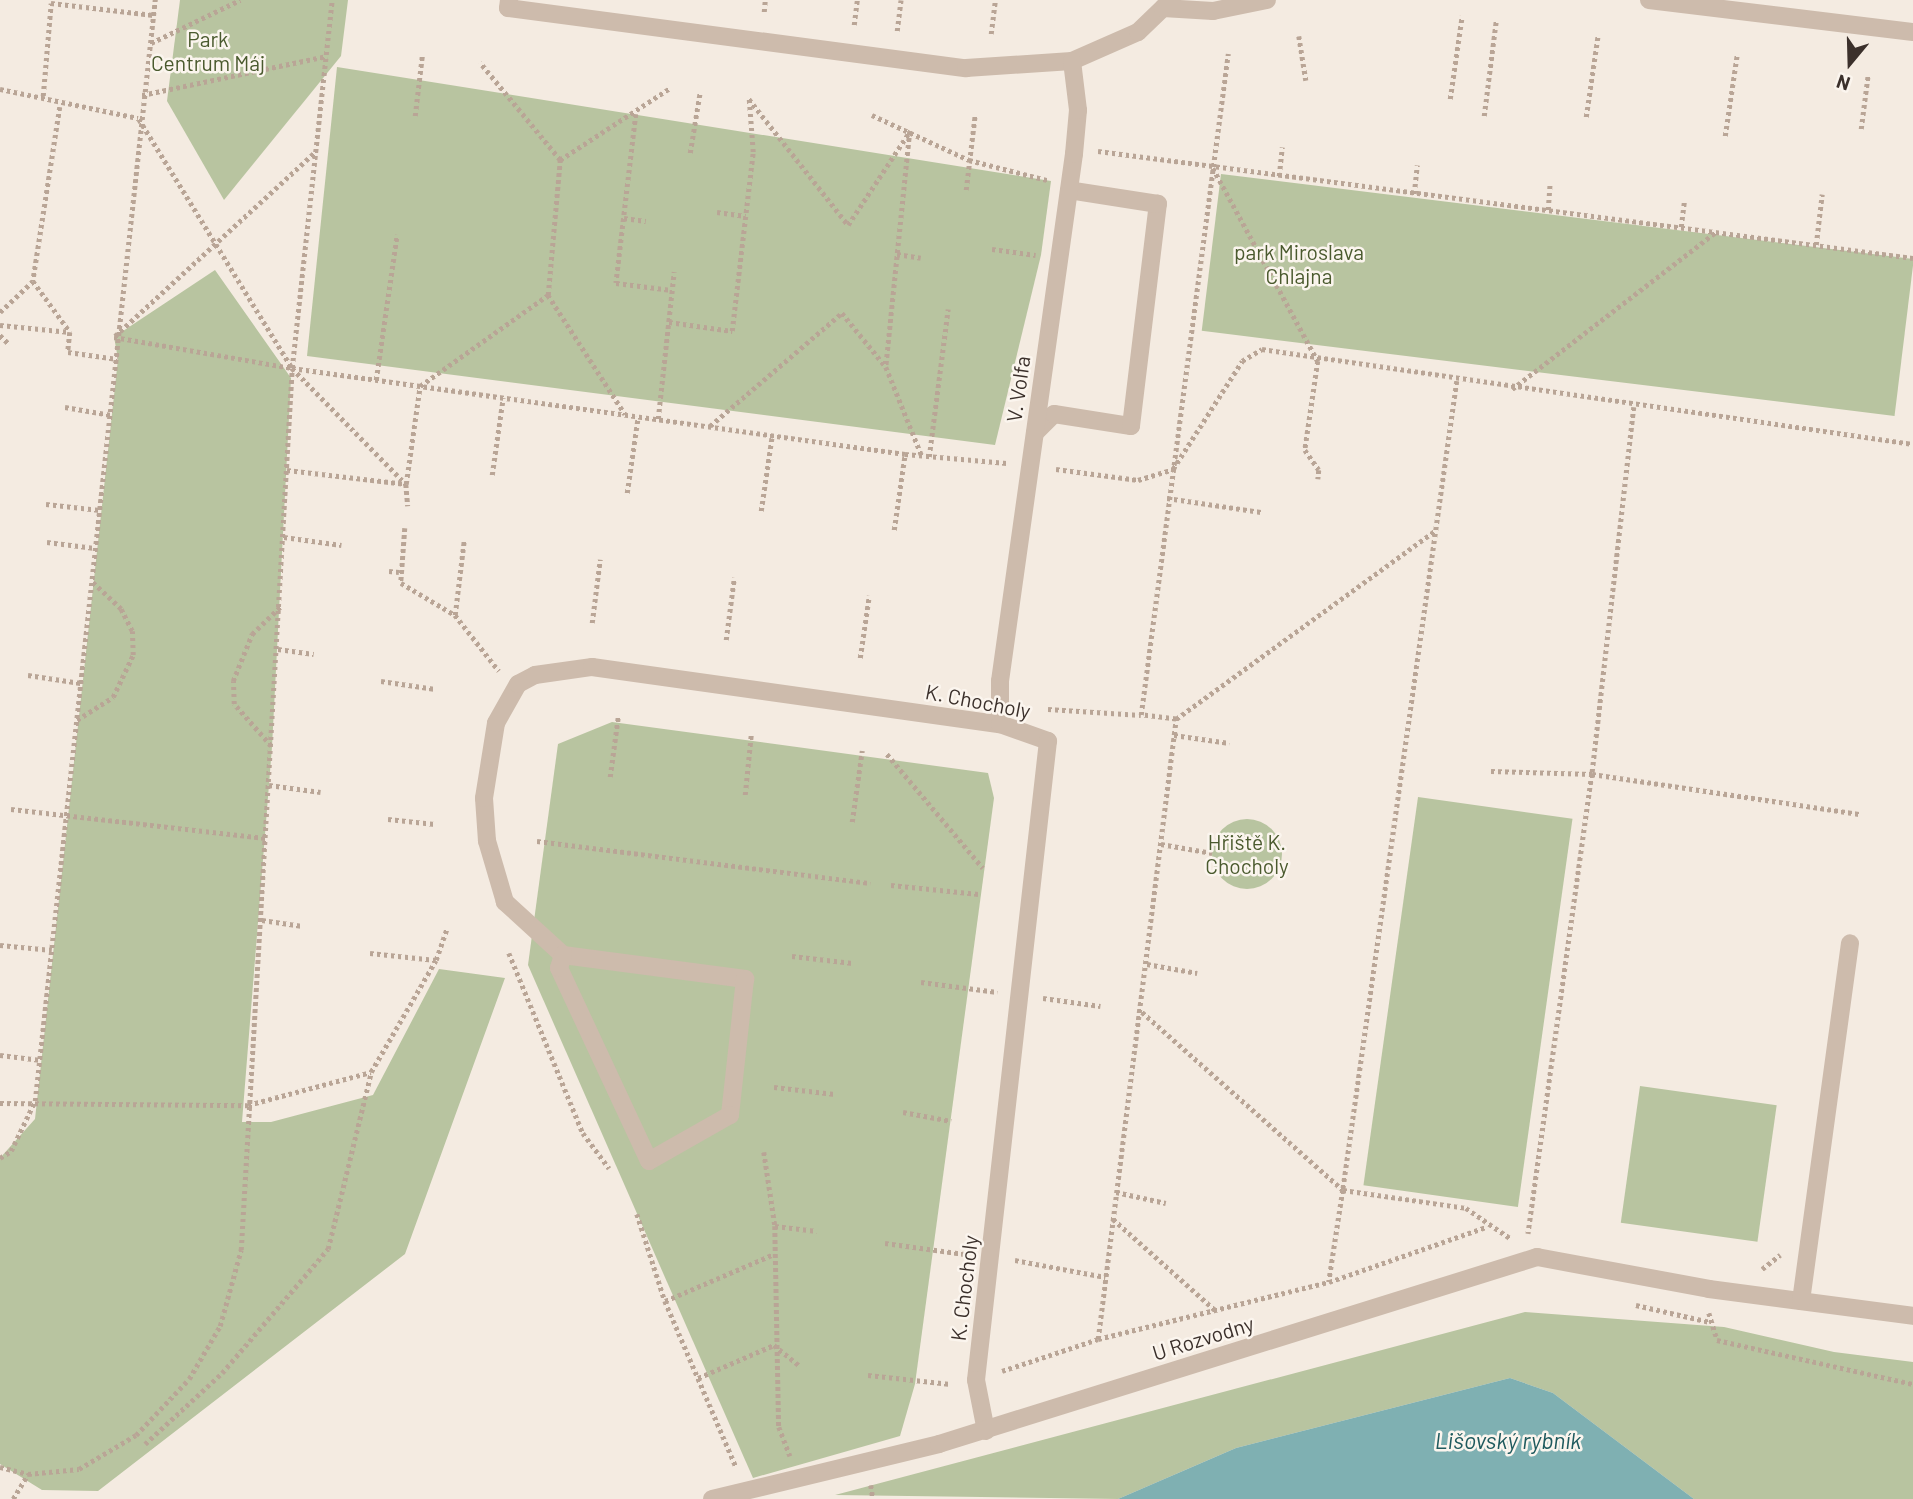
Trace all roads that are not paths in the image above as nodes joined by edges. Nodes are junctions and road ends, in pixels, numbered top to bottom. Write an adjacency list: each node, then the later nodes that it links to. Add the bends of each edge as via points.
1 (509, 0): 6 (street, via 508,8 870,59 966,68)
2 (1267, 0): 4 (street, via 1213,11)
3 (1649, 0): 5 (street)
4 (1160, 4): 6 (street, via 1138,32)
5 (1913, 32)
6 (1072, 61): 7 (street, V. Volfa, via 1078,110)
7 (1069, 190): 8 (street, V. Volfa); 8 (street, via 1158,204 1131,426 1054,414)
8 (1035, 433): 9 (street, V. Volfa, via 1000,681)
9 (1000, 724): 11 (street, K. Chocholy, via 592,667 554,668 518,684 496,723 488,755 487,841 505,902); 14 (street, K. Chocholy, via 1048,741 975,1380)
10 (1850, 943): 12 (street)
11 (563, 955): 11 (street, via 559,968 649,1161 730,1115 745,979)
12 (1801, 1301): 13 (street, U Rozvodny); 14 (street, U Rozvodny, via 1537,1257)
13 (1913, 1316)
14 (986, 1431): 15 (street, U Rozvodny)
15 (712, 1499)

